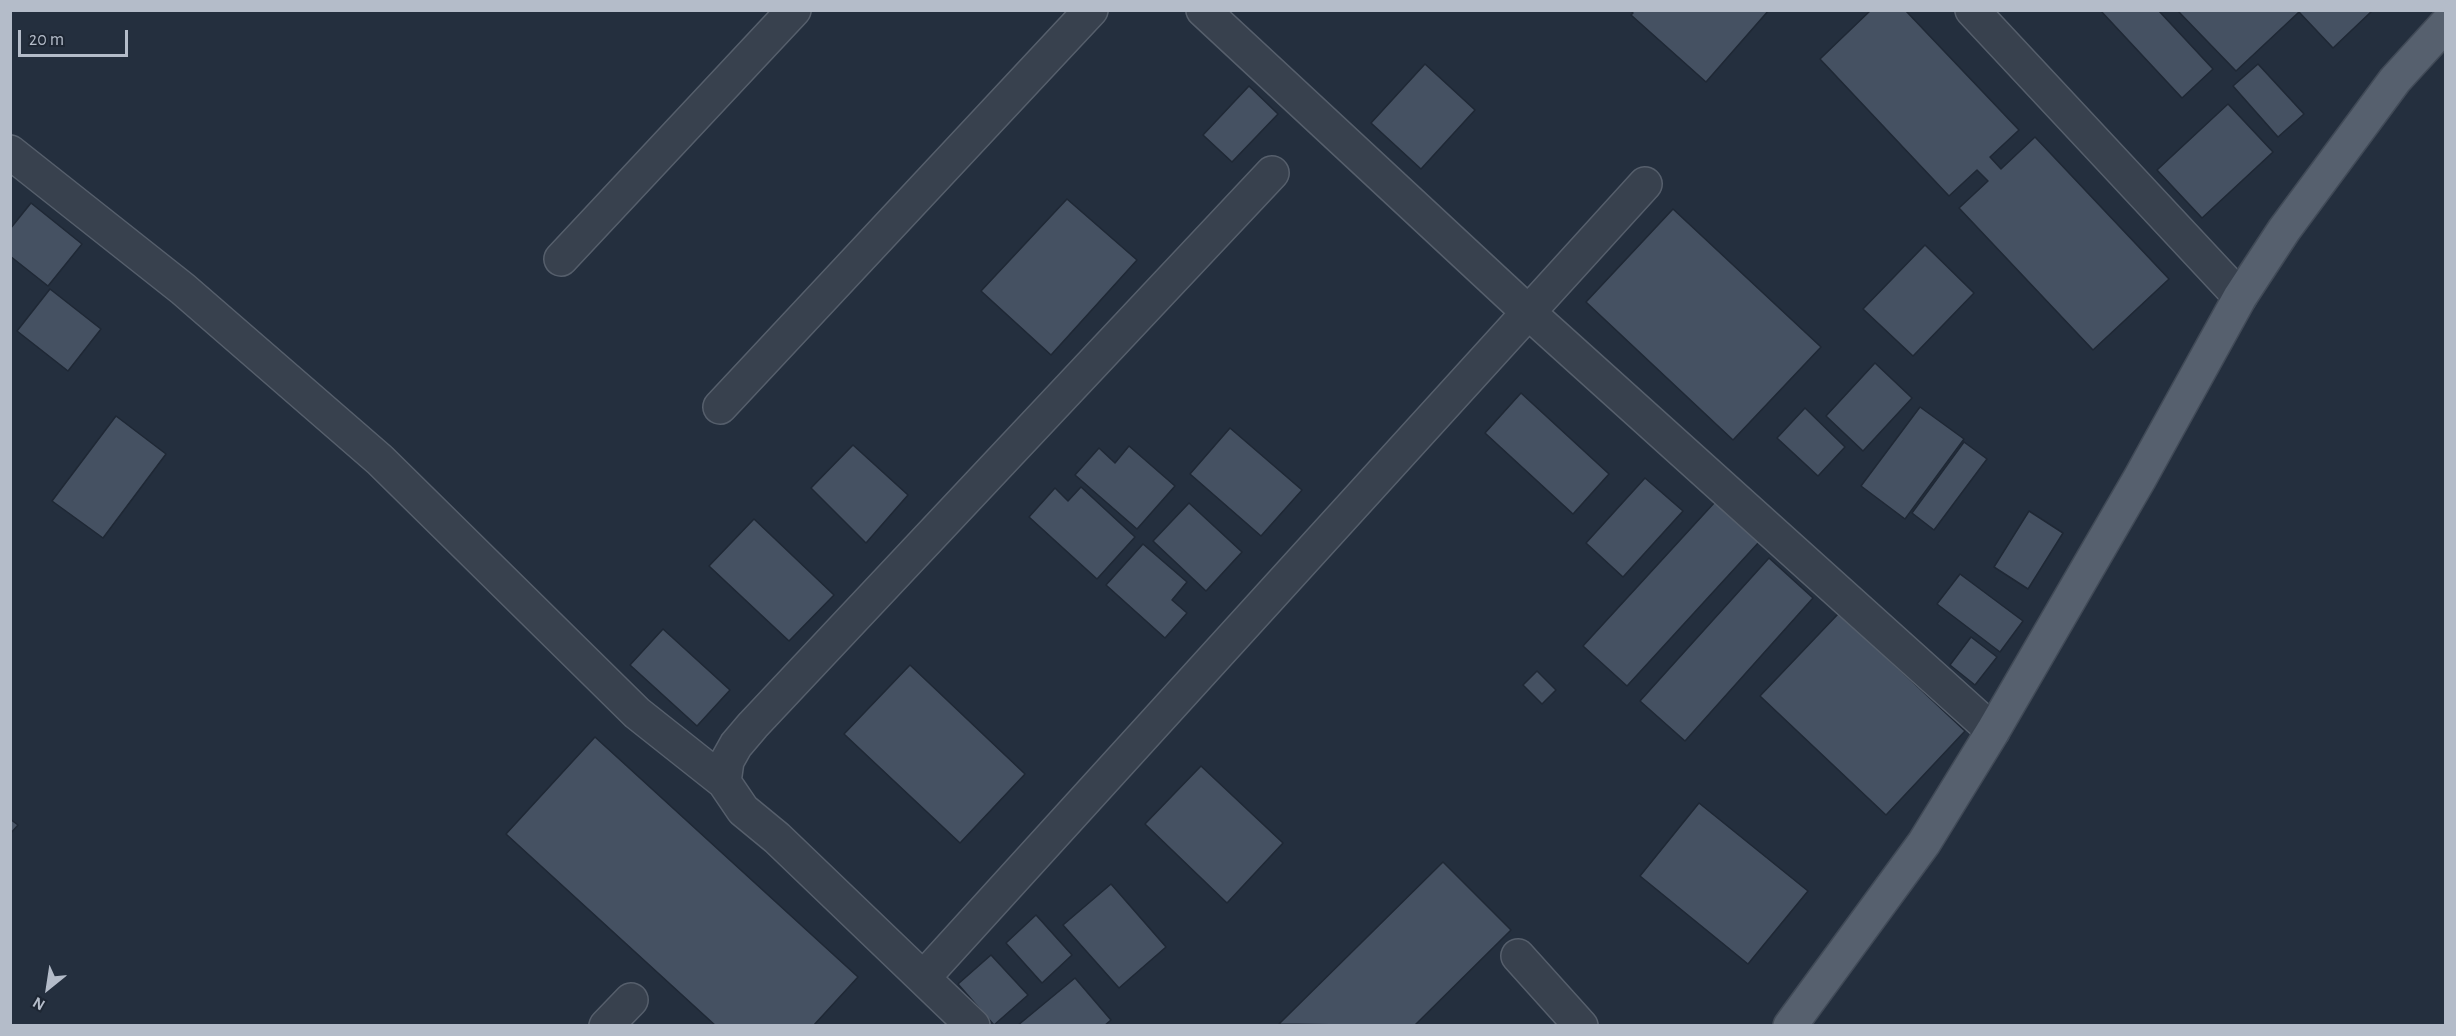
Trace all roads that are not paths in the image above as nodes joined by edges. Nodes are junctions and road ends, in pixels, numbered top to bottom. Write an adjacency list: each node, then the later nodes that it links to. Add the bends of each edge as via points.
1 (794, 10): 9 (street)
2 (1091, 10): 12 (street)
3 (1203, 10): 11 (street)
4 (1972, 10): 10 (street)
5 (2445, 24): 10 (main road, via 2395,80 2284,230)
6 (13, 158): 14 (street, via 183,289 380,460 638,713)
7 (1272, 173): 14 (street, via 753,725 727,761)
8 (1645, 184): 11 (street)
9 (561, 259)
10 (2240, 297): 13 (main road)
11 (1528, 312): 13 (street); 16 (street)
12 (720, 407)
13 (1993, 731): 21 (main road, via 1924,843)
14 (724, 782): 16 (street, via 743,810)
15 (1518, 956): 20 (street)
16 (924, 977): 19 (street)
17 (631, 1000): 18 (street)
18 (606, 1026)
19 (973, 1026)
20 (1581, 1026)
21 (1790, 1026)

